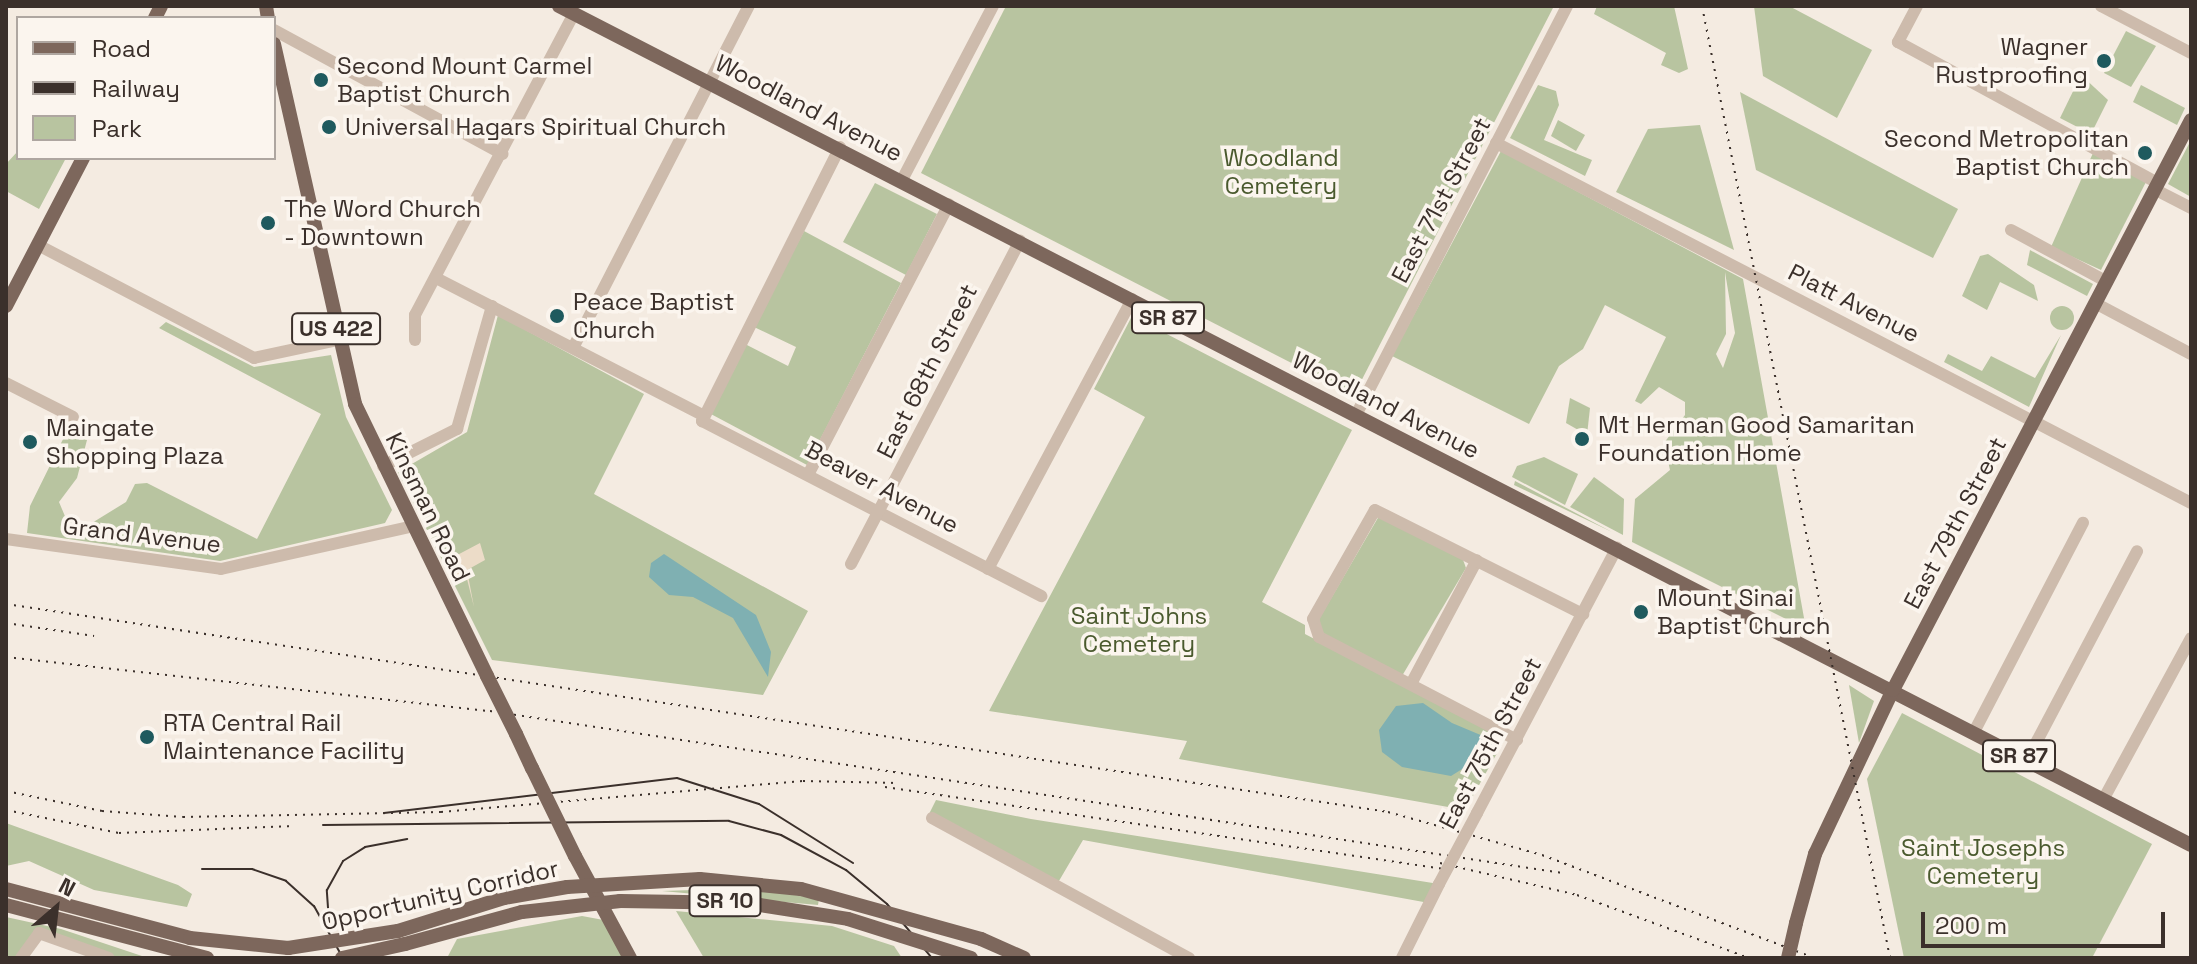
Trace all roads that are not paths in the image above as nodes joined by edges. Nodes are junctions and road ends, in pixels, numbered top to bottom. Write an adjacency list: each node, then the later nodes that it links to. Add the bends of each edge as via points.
1 (559, 6): 7 (main road, Woodland Avenue / SR 87)
2 (749, 6): 11 (street)
3 (993, 6): 17 (street)
4 (1567, 6): 13 (street, East 71st Street)
5 (1917, 6): 18 (street, via 1898,42)
6 (2101, 6): 10 (street)
7 (574, 14): 11 (main road, Woodland Avenue / SR 87); 15 (street)
8 (276, 31): 15 (street)
9 (276, 53): 30 (main road, Kinsman Road / US 422)
10 (2191, 53)
11 (710, 83): 14 (main road, Woodland Avenue / SR 87); 32 (street)
12 (2191, 120): 18 (main road, East 79th Street)
13 (1496, 143): 35 (street, East 71st Street); 38 (street, Platt Avenue)
14 (840, 147): 17 (main road, Woodland Avenue / SR 87); 37 (street)
15 (502, 154): 24 (street)
16 (82, 160): 23 (main road)
17 (902, 180): 19 (main road, Woodland Avenue / SR 87)
18 (2156, 186): 20 (street); 25 (main road, East 79th Street)
19 (949, 204): 22 (main road, Woodland Avenue / SR 87); 40 (street)
20 (2191, 208)
21 (2011, 230): 25 (street)
22 (1020, 241): 26 (main road, Woodland Avenue / SR 87); 42 (street, East 68th Street)
23 (38, 245): 28 (main road); 30 (street, via 254,358)
24 (436, 278): 29 (street, Beaver Avenue); 31 (street, via 415,315)
25 (2107, 282): 27 (main road, East 79th Street)
26 (1132, 299): 35 (main road, Woodland Avenue / SR 87); 50 (street)
27 (2095, 303): 33 (street); 38 (main road, East 79th Street)
28 (6, 306)
29 (492, 306): 32 (street, Beaver Avenue); 39 (street, via 459,427)
30 (338, 340): 39 (main road, Kinsman Road / US 422, via 355,404)
31 (415, 340)
32 (574, 346): 37 (street, Beaver Avenue)
33 (2191, 354)
34 (6, 383): 36 (street)
35 (1356, 415): 46 (main road, Woodland Avenue / SR 87)
36 (73, 417)
37 (702, 418): 40 (street, Beaver Avenue)
38 (2034, 420): 41 (street, Platt Avenue); 55 (main road, East 79th Street)
39 (383, 466): 44 (main road, Kinsman Road / US 422)
40 (809, 473): 42 (street, Beaver Avenue)
41 (2191, 503)
42 (880, 510): 49 (street, East 68th Street); 50 (street, Beaver Avenue)
43 (2083, 523): 56 (street)
44 (413, 526): 45 (street, Grand Avenue, via 221,569); 62 (main road, Kinsman Road / US 422, bridge)
45 (6, 539)
46 (1617, 548): 52 (street, East 75th Street); 55 (main road, Woodland Avenue / SR 87)
47 (2137, 551): 58 (street)
48 (1477, 560): 52 (street); 54 (street); 54 (street, via 1375,510 1311,629)
49 (851, 564)
50 (988, 569): 51 (street, Beaver Avenue)
51 (1041, 596)
52 (1583, 614): 57 (street, East 75th Street)
53 (2191, 638): 59 (street)
54 (1411, 684): 57 (street)
55 (1893, 690): 56 (main road, Woodland Avenue / SR 87); 76 (main road, East 79th Street, bridge, via 1815,854)
56 (1974, 732): 58 (main road, Woodland Avenue / SR 87)
57 (1517, 740): 75 (street, East 75th Street, bridge)
58 (2027, 760): 59 (main road, Woodland Avenue / SR 87)
59 (2103, 800): 61 (main road, Woodland Avenue / SR 87)
60 (932, 818): 74 (street)
61 (2191, 845)
62 (591, 885): 64 (main road, Kinsman Road / US 422); 66 (main road, Opportunity Corridor / SR 10, via 504,898); 73 (main road, Opportunity Corridor / SR 10, bridge, via 700,879 801,889 981,939)
63 (6, 889): 66 (main road, Opportunity Corridor / SR 10, bridge, via 190,938 288,948)
64 (600, 903): 66 (main road, Opportunity Corridor / SR 10, via 522,912); 71 (main road, Kinsman Road / US 422); 72 (main road, Opportunity Corridor / SR 10, bridge, via 718,901 848,919)
65 (6, 905): 69 (main road)
66 (402, 937): 70 (main road, Opportunity Corridor / SR 10, bridge)
67 (21, 958): 68 (street, via 34,934)
68 (109, 958)
69 (207, 958)
70 (342, 958)
71 (630, 958)
72 (971, 958)
73 (1024, 958)
74 (1189, 958)
75 (1402, 958)
76 (1788, 958)

